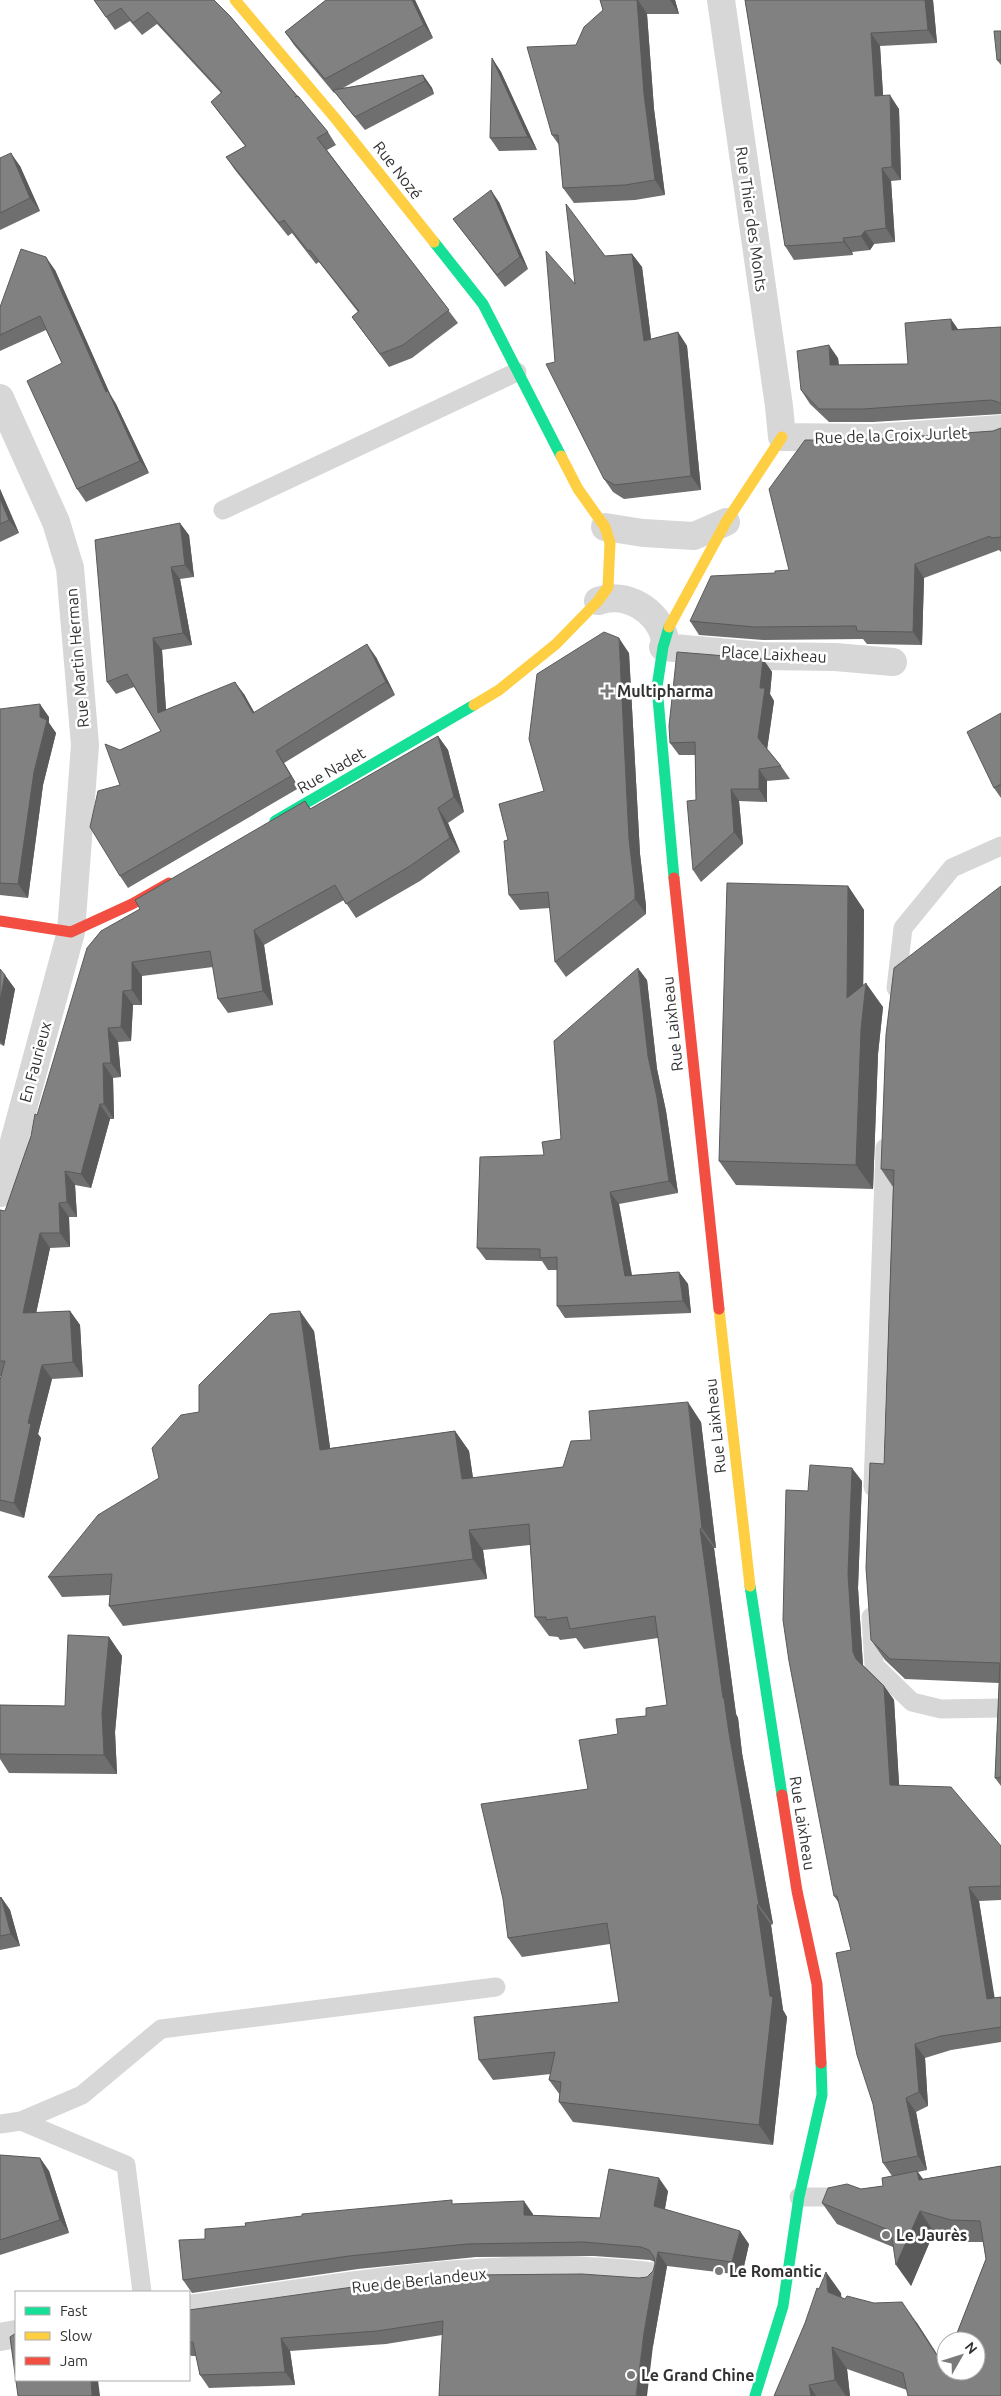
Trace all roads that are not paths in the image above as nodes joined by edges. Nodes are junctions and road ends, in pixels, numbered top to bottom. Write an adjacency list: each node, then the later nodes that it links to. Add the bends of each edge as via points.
1 (235, 0): 3 (street, Rue Nozé, via 335,118 483,304)
2 (721, 0): 6 (street, Rue Thier des Monts)
3 (517, 372): 7 (lane); 9 (street, via 578,489)
4 (0, 398): 17 (street, Rue Martin Herman, via 56,522 70,568 85,745)
5 (1001, 429): 6 (street, Rue de la Croix Jurlet, via 873,438)
6 (782, 437): 8 (street)
7 (223, 510)
8 (726, 522): 9 (street, via 694,536); 11 (street, via 668,628)
9 (605, 527): 10 (street, via 610,543 608,587)
10 (598, 602): 11 (street, via 607,598 623,599 643,606 662,627); 13 (street, Rue Nadet, via 556,644 499,690)
11 (664, 643): 12 (street, Place Laixheau, via 762,656); 28 (street, Rue Laixheau, via 657,687 744,1544 797,1891 817,1984 822,2095)
12 (893, 662)
13 (269, 824)
14 (1001, 846): 18 (lane, via 952,868 903,928)
15 (175, 879): 17 (street, via 132,904)
16 (0, 921): 17 (street)
17 (71, 932): 20 (street, En Faurieux)
18 (894, 1006)
19 (886, 1133): 21 (lane)
20 (0, 1193)
21 (872, 1509)
22 (870, 1598): 23 (lane, via 874,1666 912,1702 941,1709)
23 (1001, 1708)
24 (496, 1987): 25 (lane, via 161,2029 82,2095)
25 (21, 2121): 26 (lane); 30 (lane, via 126,2165)
26 (0, 2124)
27 (867, 2194): 28 (lane, via 841,2198)
28 (799, 2197): 34 (street, Rue Laixheau, via 783,2306)
29 (649, 2276): 31 (street, Rue de Berlandeux, via 601,2270 508,2270 405,2280)
30 (142, 2291)
31 (190, 2309)
32 (15, 2334): 33 (street)
33 (0, 2337)
34 (755, 2396)

